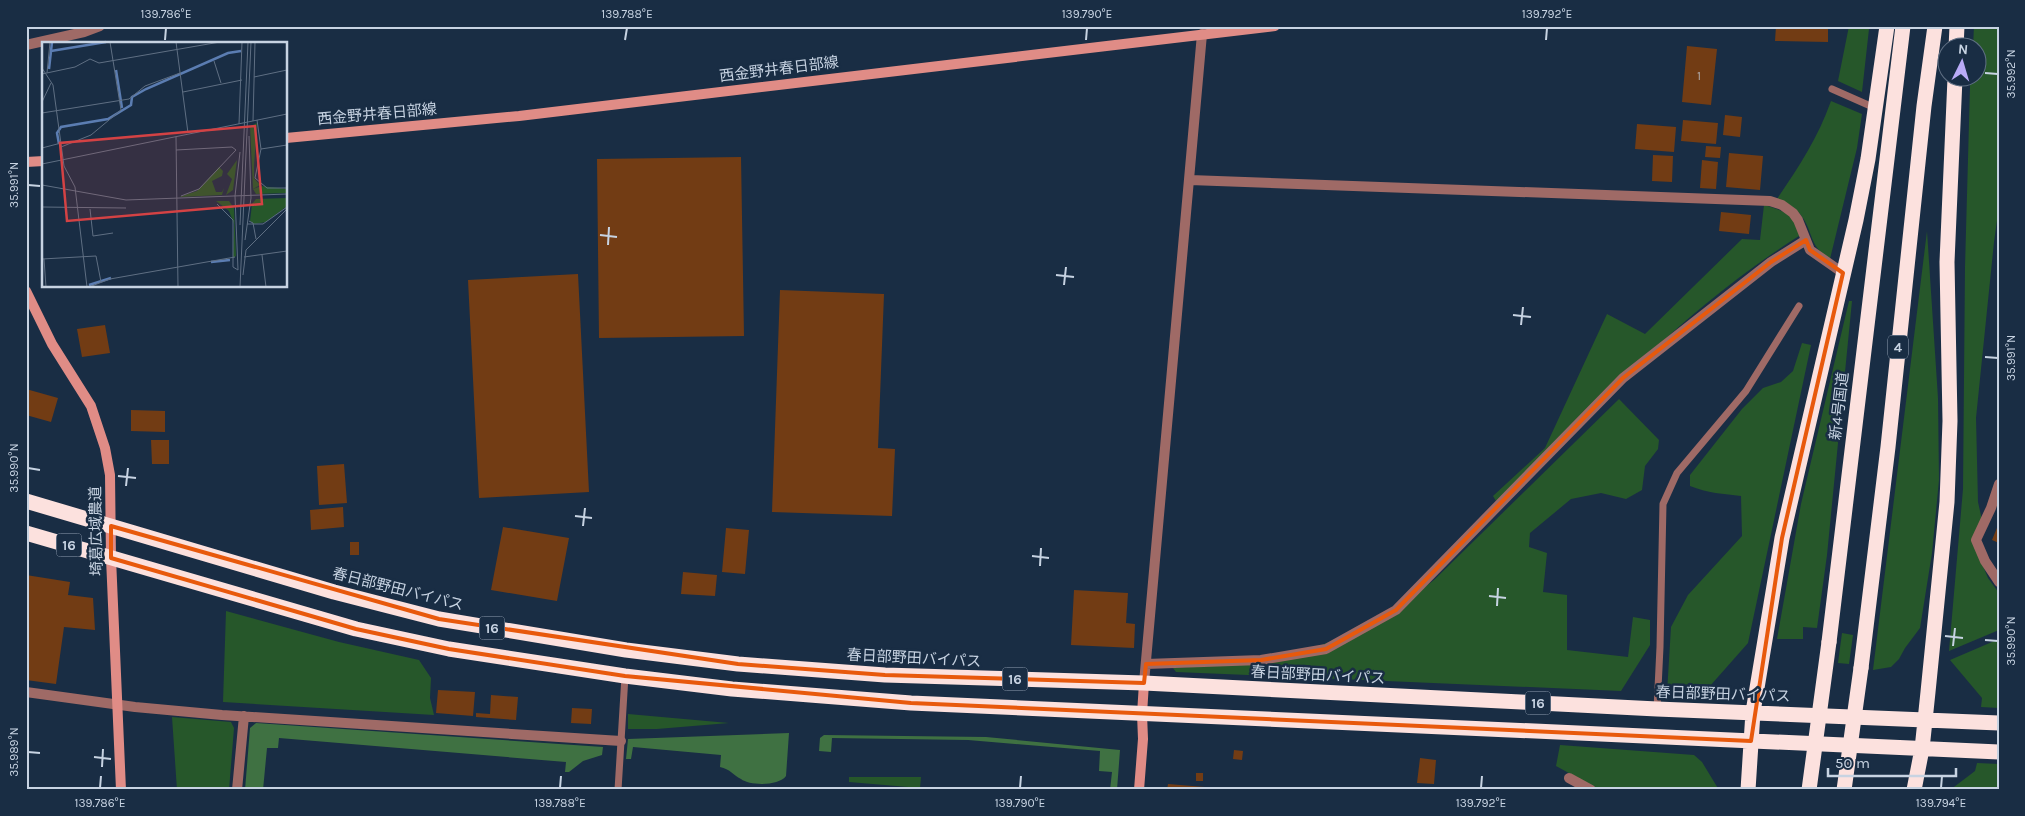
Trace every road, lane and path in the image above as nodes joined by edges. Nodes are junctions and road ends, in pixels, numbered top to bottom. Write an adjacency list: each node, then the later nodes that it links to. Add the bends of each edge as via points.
1 (100, 26): 7 (street)
2 (1275, 26): 6 (main road, 西金野井春日部線)
3 (1887, 26): 10 (highway)
4 (1903, 26): 47 (highway, 新4号国道, bridge)
5 (1935, 26): 48 (highway, 4, bridge, via 1888,447)
6 (1202, 34): 11 (main road, 西金野井春日部線, via 529,115); 14 (street)
7 (26, 45)
8 (1955, 88): 34 (highway, via 1947,262 1949,464)
9 (1832, 89): 10 (lane)
10 (1876, 108): 16 (highway)
11 (288, 138)
12 (42, 160): 13 (main road)
13 (26, 162)
14 (1190, 180): 15 (street, via 1770,201 1793,212); 25 (street)
15 (1806, 240): 16 (street, via 1810,250); 25 (street, via 1771,262 1623,378 1396,610 1326,649 1261,660)
16 (1843, 273): 31 (highway, via 1782,538)
17 (26, 291): 21 (main road, 埼葛広域農道, via 52,344 91,406 110,475)
18 (1798, 306): 30 (lane, via 1746,390 1677,473 1663,504)
19 (1999, 484): 24 (street, via 1992,508 1976,540)
20 (26, 501): 21 (highway, 春日部野田バイパス / 16)
21 (111, 526): 23 (main road, 埼葛広域農道); 27 (highway, 春日部野田バイパス / 16, via 440,620 626,650 738,664 885,675)
22 (26, 532): 23 (highway, 16)
23 (111, 558): 26 (highway, 16, via 356,630 449,650); 29 (main road, 埼葛広域農道)
24 (1999, 582)
25 (1146, 664): 27 (street)
26 (625, 676): 32 (highway, 16, via 732,689 911,703); 36 (lane)
27 (1144, 683): 30 (highway, 春日部野田バイパス / 16); 32 (main road)
28 (26, 692): 29 (street)
29 (118, 704): 33 (street); 41 (main road, 埼葛広域農道)
30 (1657, 709): 31 (highway, 春日部野田バイパス / 16)
31 (1753, 712): 34 (highway, 春日部野田バイパス / 16); 37 (highway)
32 (1142, 714): 37 (highway, 16); 44 (main road)
33 (244, 716): 36 (street); 42 (street)
34 (1925, 720): 35 (highway, 春日部野田バイパス / 16); 38 (highway)
35 (1999, 724)
36 (621, 741): 43 (lane)
37 (1751, 741): 38 (highway, 16); 46 (highway)
38 (1922, 749): 39 (highway, 16); 49 (highway)
39 (1999, 752)
40 (1569, 778): 45 (street)
41 (121, 790)
42 (237, 790)
43 (618, 790)
44 (1139, 790)
45 (1591, 790)
46 (1748, 790)
47 (1809, 790)
48 (1844, 790)
49 (1914, 790)

